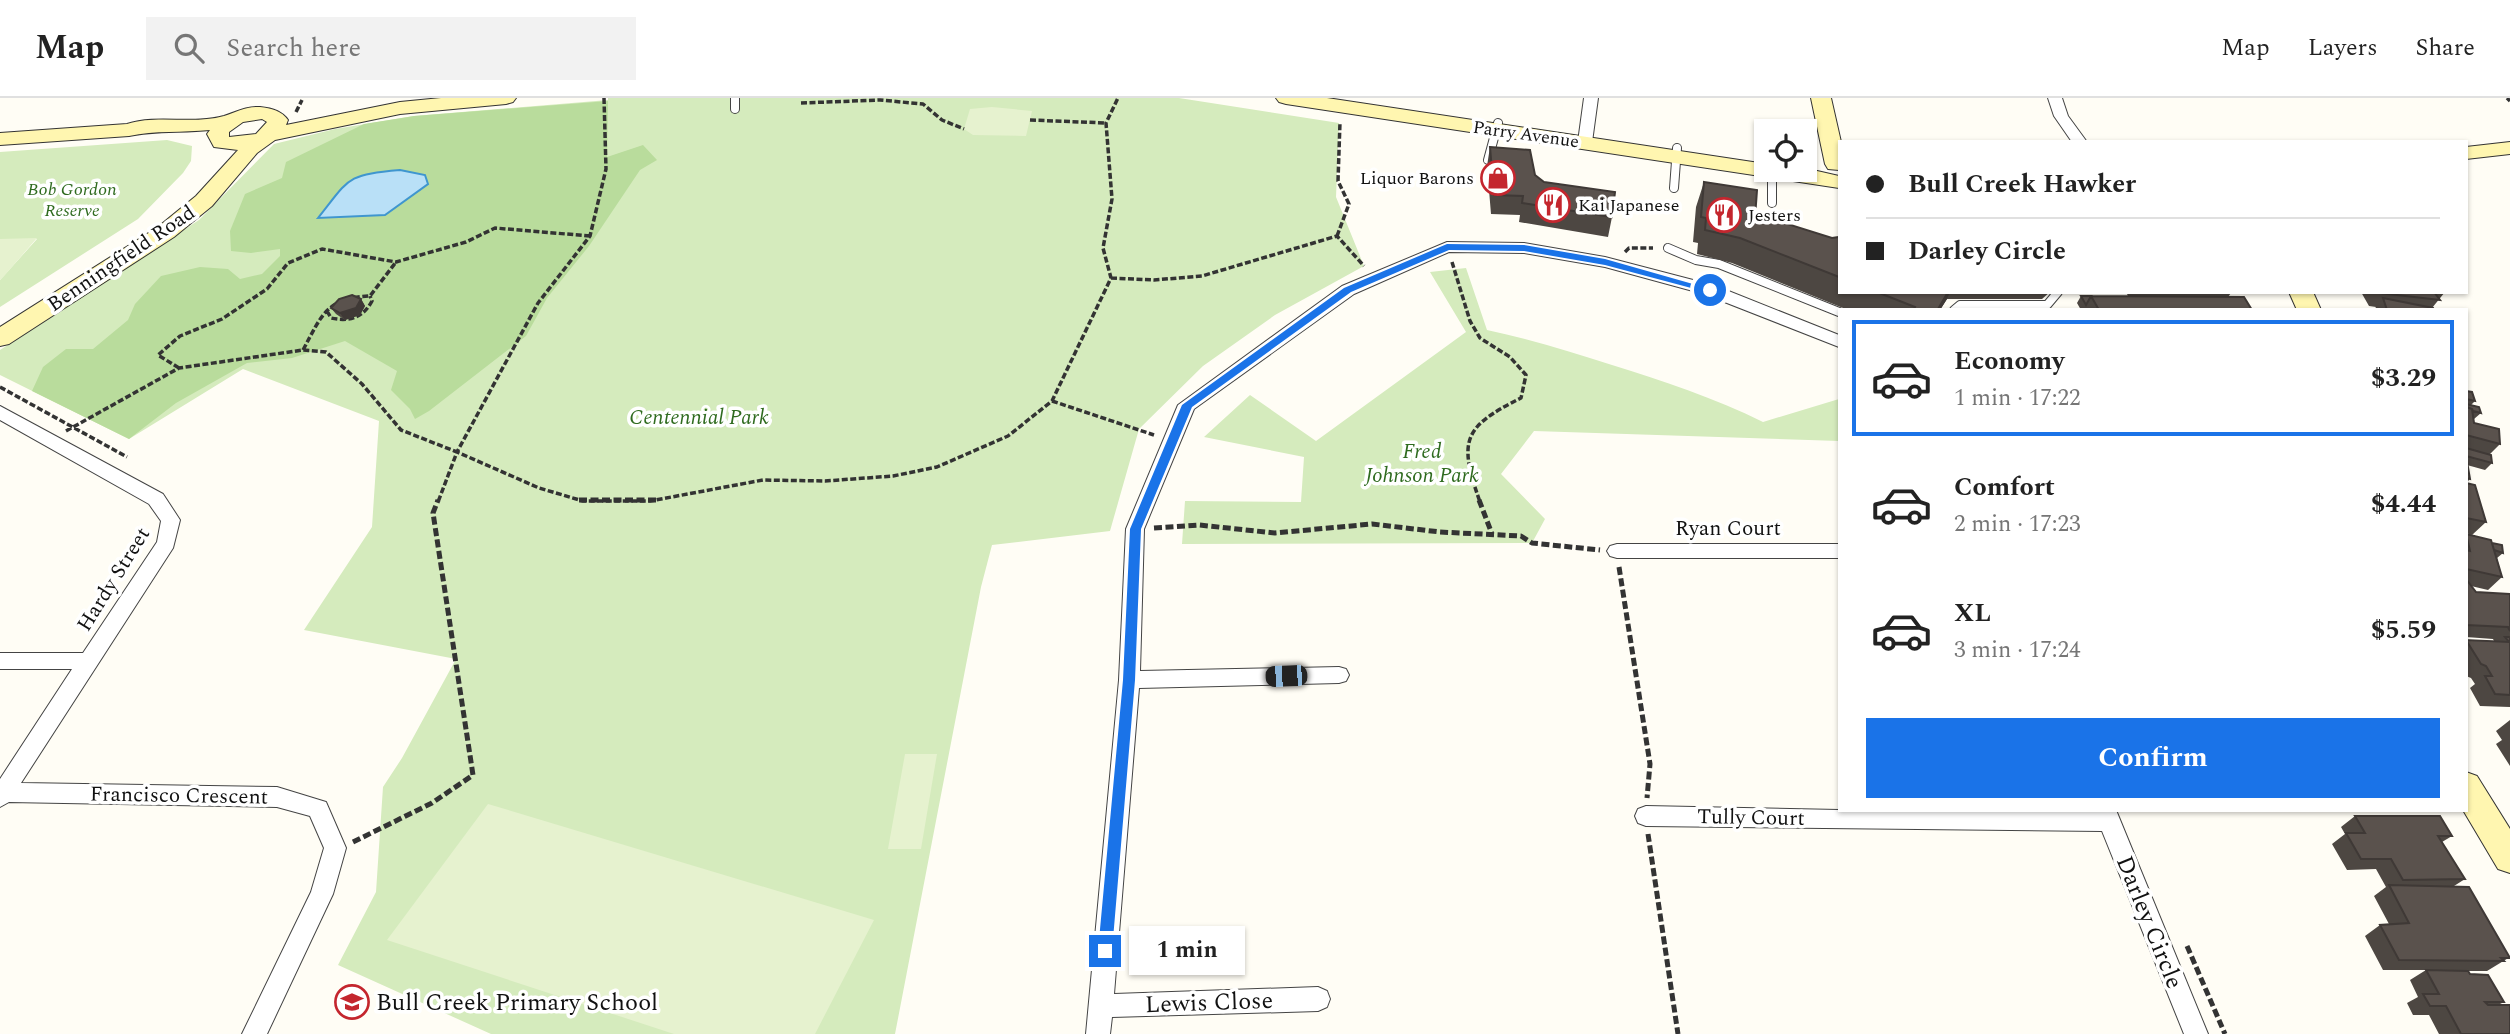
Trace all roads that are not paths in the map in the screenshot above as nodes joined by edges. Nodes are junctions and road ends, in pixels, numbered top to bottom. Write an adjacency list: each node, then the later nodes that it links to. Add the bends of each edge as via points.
1 (428, 98): 13 (main road)
2 (506, 98): 13 (main road)
3 (735, 98): 11 (lane)
4 (1286, 98): 10 (main road, Parry Avenue)
5 (1329, 98): 10 (main road, Parry Avenue)
6 (1591, 98): 17 (street)
7 (1821, 98): 30 (main road)
8 (1840, 98): 18 (main road)
9 (2055, 98): 19 (street)
10 (1364, 103): 14 (main road, Parry Avenue)
11 (735, 109)
12 (230, 121): 13 (main road, via 257,113); 15 (main road, via 178,127 145,125); 20 (main road, via 217,134)
13 (280, 121): 20 (main road, via 243,144); 40 (main road, Benningfield Road, via 204,201 166,232)
14 (1497, 126): 17 (main road, Parry Avenue); 25 (lane)
15 (129, 130): 16 (main road); 20 (main road, via 137,135)
16 (0, 139)
17 (1585, 139): 22 (main road, Parry Avenue)
18 (1851, 140)
19 (2079, 140)
20 (220, 141): 39 (main road, Benningfield Road, via 223,152 216,164 171,214)
21 (2510, 148): 23 (main road)
22 (1677, 152): 24 (main road, Parry Avenue); 28 (main road, Parry Avenue); 33 (lane)
23 (2468, 153)
24 (1754, 159)
25 (1488, 160)
26 (2510, 161): 27 (main road)
27 (2468, 165)
28 (1754, 167)
29 (1817, 167): 30 (main road)
30 (1837, 171): 31 (main road, Parry Avenue)
31 (1817, 172)
32 (1769, 182): 34 (lane)
33 (1674, 188)
34 (1772, 203)
35 (1668, 248): 38 (lane)
36 (2056, 294): 37 (lane, via 2047,305)
37 (1956, 308)
38 (1838, 312)
39 (0, 322)
40 (0, 338)
41 (1838, 341): 48 (street, via 1710,290 1524,248 1447,247 1348,290 1187,405 1135,529)
42 (0, 412): 46 (street, Hardy Street, via 156,499 172,520 166,543)
43 (1617, 551): 44 (street, Ryan Court)
44 (1838, 551)
45 (0, 661): 46 (street)
46 (89, 661): 50 (street, Hardy Street)
47 (1339, 675): 48 (street)
48 (1129, 680): 55 (street)
49 (2468, 789): 53 (main road)
50 (2, 794): 56 (street, Francisco Crescent, via 277,797 318,809 335,848 322,894)
51 (1646, 816): 52 (street, Tully Court)
52 (2107, 816): 58 (street, Darley Circle)
53 (2505, 842)
54 (1318, 999): 55 (street, Lewis Close)
55 (1100, 1006): 57 (street)
56 (254, 1034)
57 (1098, 1034)
58 (2196, 1034)

